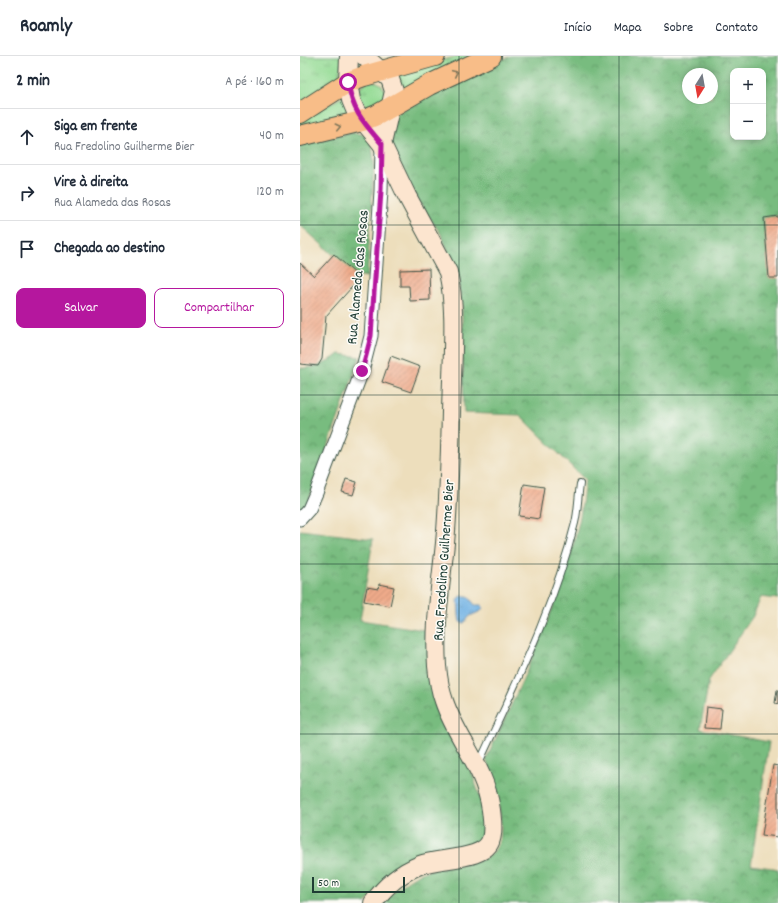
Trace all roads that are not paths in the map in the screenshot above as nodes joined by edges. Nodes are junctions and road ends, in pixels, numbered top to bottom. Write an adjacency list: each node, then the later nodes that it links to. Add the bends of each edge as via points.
1 (349, 56): 6 (street, Rua Fredolino Guilherme Bier)
2 (364, 56): 5 (street)
3 (435, 56): 5 (main road)
4 (491, 56): 7 (main road, one-way to 4, via 429,85)
5 (381, 71): 6 (main road); 7 (street, via 390,79 394,91)
6 (348, 82): 8 (main road); 9 (street, Rua Fredolino Guilherme Bier, via 351,100)
7 (392, 107): 9 (main road); 11 (street)
8 (300, 112)
9 (362, 121): 10 (main road, one-way to 9); 11 (street, Rua Fredolino Guilherme Bier)
10 (300, 136)
11 (382, 144): 13 (street, Rua Alameda das Rosas, via 371,336 362,371 319,485 309,509); 14 (street, Rua Fredolino Guilherme Bier, via 448,272 451,286 453,342 448,492 435,634 444,702)
12 (580, 484): 14 (lane, via 575,522 556,588 537,638)
13 (300, 519)
14 (478, 765): 15 (street, Rua Fredolino Guilherme Bier, via 486,785 492,818 491,840 486,848 468,856 433,861 409,870 384,889)
15 (373, 903)

